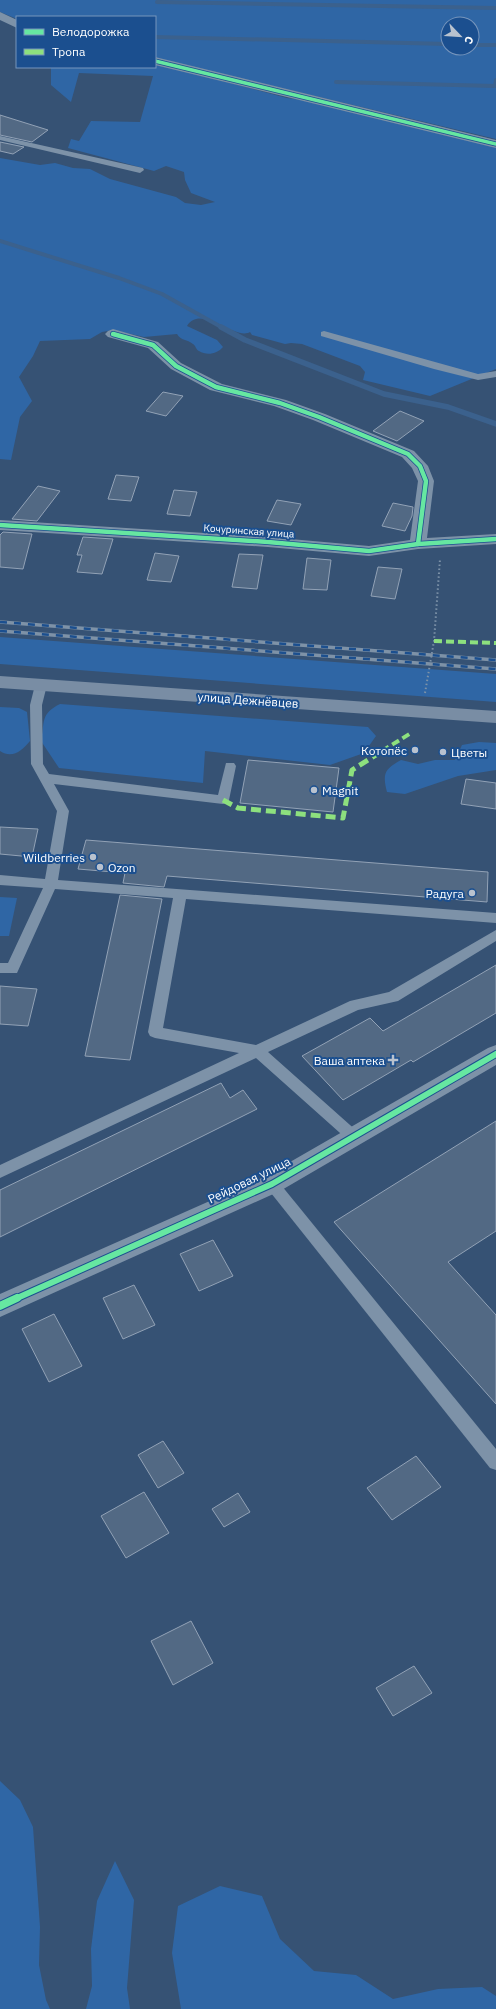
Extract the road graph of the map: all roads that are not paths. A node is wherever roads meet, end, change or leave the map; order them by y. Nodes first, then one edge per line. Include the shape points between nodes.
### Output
1 (156, 61) edge
2 (0, 138) edge
3 (496, 144) edge
4 (140, 170) dead end
5 (113, 334) dead end
6 (324, 334) dead end
7 (496, 374) edge
8 (0, 524) edge
9 (496, 539) edge
10 (418, 544) junction
11 (0, 682) edge
12 (41, 685) junction
13 (496, 717) edge
14 (230, 766) dead end
15 (44, 778) junction
16 (0, 880) edge
17 (51, 884) junction
18 (180, 894) junction
19 (496, 918) edge
20 (496, 935) edge
21 (0, 968) edge
22 (257, 1051) junction
23 (496, 1054) edge
24 (354, 1137) junction
25 (0, 1172) edge
26 (272, 1184) junction
27 (0, 1306) edge
28 (496, 1462) edge

1 - 3 street
2 - 4 lane via 54,148
5 - 10 street via 153,345 176,366 216,387 293,408 408,454 420,466 426,481
6 - 7 lane via 478,377
8 - 10 street, Кочуринская улица via 369,551
9 - 10 street, Кочуринская улица
11 - 12 main road, улица Дежнёвцев
12 - 13 main road, улица Дежнёвцев
12 - 15 lane via 36,705 37,764
14 - 15 lane via 223,800
15 - 17 lane via 63,812
16 - 17 lane
17 - 18 lane
17 - 21 lane via 12,970
18 - 19 lane
18 - 22 lane via 155,1032
20 - 22 lane via 392,997 355,1005
22 - 24 lane
22 - 25 lane
23 - 24 street, Рейдовая улица
24 - 26 street, Рейдовая улица
26 - 27 street, Рейдовая улица
26 - 28 lane

